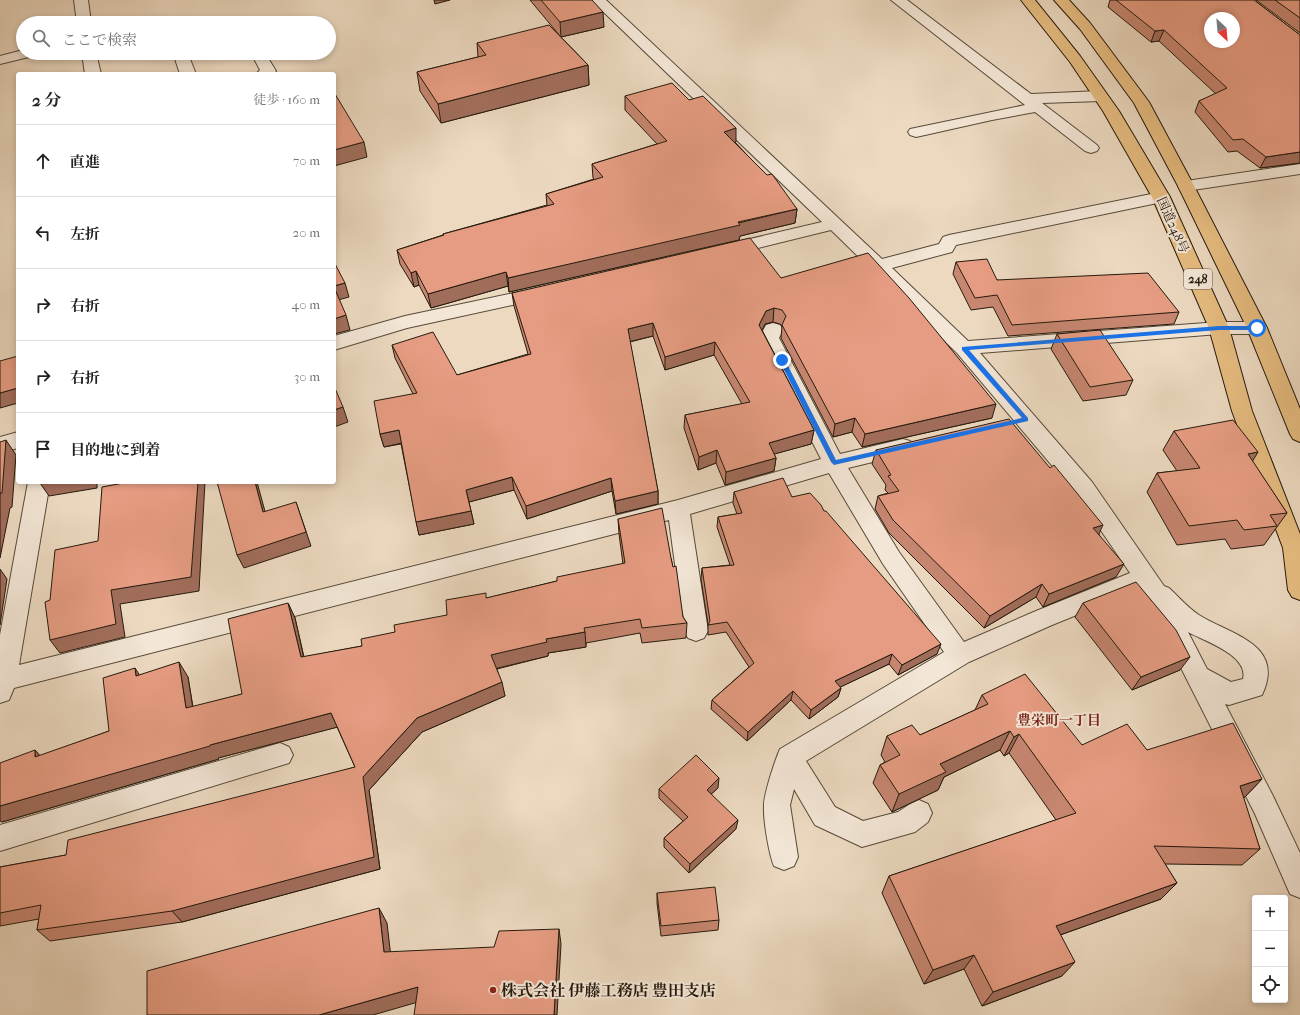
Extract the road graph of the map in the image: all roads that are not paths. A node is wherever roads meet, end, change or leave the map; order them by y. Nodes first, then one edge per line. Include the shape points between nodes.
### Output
1 (81, 0) edge
2 (898, 0) edge
3 (1028, 0) edge
4 (1062, 0) edge
5 (606, 1) edge
6 (83, 16) edge
7 (16, 56) edge
8 (0, 60) edge
9 (90, 60) edge
10 (182, 60) edge
11 (262, 60) edge
12 (93, 72) edge
13 (187, 72) edge
14 (267, 72) edge
15 (1100, 96) junction
16 (1033, 103) junction
17 (916, 132) dead end
18 (1091, 148) dead end
19 (1300, 169) edge
20 (1186, 186) junction
21 (1161, 197) junction
22 (835, 224) junction
23 (707, 254) edge
24 (879, 266) junction
25 (555, 290) edge
26 (1219, 328) junction
27 (1257, 328) junction
28 (773, 330) dead end
29 (336, 342) edge
30 (964, 348) junction
31 (1026, 419) junction
32 (1003, 425) edge
33 (1300, 434) edge
34 (16, 441) edge
35 (919, 444) edge
36 (0, 445) edge
37 (834, 462) junction
38 (39, 484) edge
39 (678, 509) junction
40 (1148, 582) junction
41 (1300, 590) edge
42 (696, 631) dead end
43 (960, 655) junction
44 (1197, 676) junction
45 (2, 686) edge
46 (280, 755) dead end
47 (789, 757) junction
48 (919, 813) dead end
49 (0, 838) edge
50 (784, 857) dead end
51 (1300, 884) edge

1 - 6 street
2 - 16 street
3 - 15 highway, 国道248号 / 248 via 1075,59
4 - 20 highway, 248 via 1085,26 1141,102
5 - 22 street
7 - 8 street
9 - 12 street
10 - 13 street
11 - 14 street
15 - 16 street
15 - 21 highway, 国道248号 / 248
16 - 17 street
16 - 18 street
19 - 20 street
20 - 27 highway, 248
21 - 24 street via 949,241 946,248
21 - 26 highway, 国道248号 / 248
22 - 23 street
22 - 24 street
24 - 30 street
25 - 29 street via 405,322
26 - 27 street
26 - 30 street
26 - 41 highway, 国道248号 / 248 via 1242,411 1294,548
27 - 33 highway, 248
28 - 37 street via 769,338
30 - 31 street
31 - 32 street
31 - 40 street via 1084,488
34 - 36 street
35 - 37 street
37 - 39 street
37 - 43 street via 891,558
38 - 45 street
39 - 42 street
39 - 45 street
40 - 43 street via 1044,618
40 - 44 street
40 - 44 street via 1191,622 1239,646 1256,664 1258,678 1253,687 1229,694
43 - 47 street
44 - 51 street via 1264,805
46 - 49 street
47 - 48 street via 825,816 862,834 905,823
47 - 50 street via 777,805

